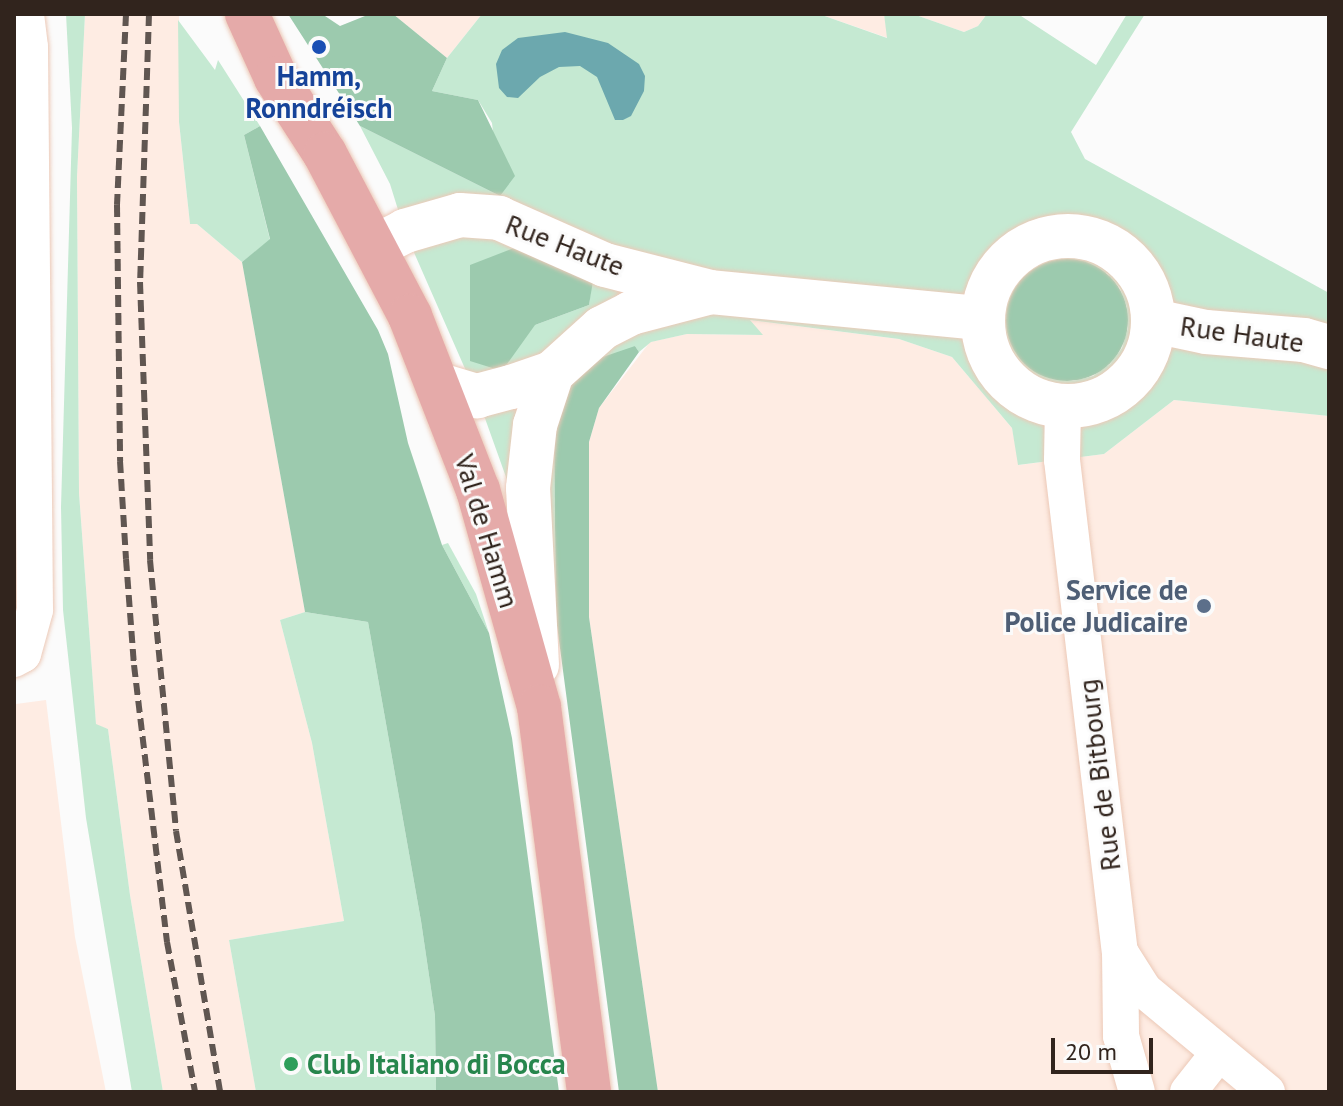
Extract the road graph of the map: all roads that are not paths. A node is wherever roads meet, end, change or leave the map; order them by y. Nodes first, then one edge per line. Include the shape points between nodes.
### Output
1 (26, 14) edge
2 (247, 14) edge
3 (376, 246) junction
4 (710, 292) junction
5 (982, 318) junction
6 (1154, 321) junction
7 (1329, 347) edge
8 (552, 373) junction
9 (440, 385) junction
10 (1063, 407) junction
11 (14, 659) edge
12 (539, 707) junction
13 (1120, 951) junction
14 (1218, 1054) junction
15 (589, 1092) edge
16 (1137, 1092) edge
17 (1188, 1092) edge
18 (1267, 1092) edge

1 - 11 street via 35,610 23,654
2 - 3 main road, Val de Hamm via 276,78
3 - 4 main road, Rue Haute via 405,231 460,215 499,218 605,265
3 - 9 main road, Val de Hamm
4 - 5 main road, Rue Haute
4 - 8 main road, Rue Haute via 631,313 602,328
5 - 6 main road, Rue Haute via 987,291 1000,267 1047,237 1074,235 1105,243 1131,262 1148,289
5 - 10 main road, Rue Haute via 987,351 1004,379 1031,399
6 - 7 main road, Rue Haute
6 - 10 main road, Rue Haute via 1147,355 1127,384 1097,402
8 - 9 main road, Rue Haute via 477,396
8 - 12 main road, Rue Haute via 535,425 528,488
9 - 12 main road, Val de Hamm via 478,490
10 - 13 street, Rue de Bitbourg via 1062,460
12 - 15 main road, Val de Hamm
13 - 14 street, Rue de Bitbourg via 1144,990
13 - 16 street, Rue de Bitbourg via 1121,1036
14 - 17 street
14 - 18 street, Rue de Bitbourg

